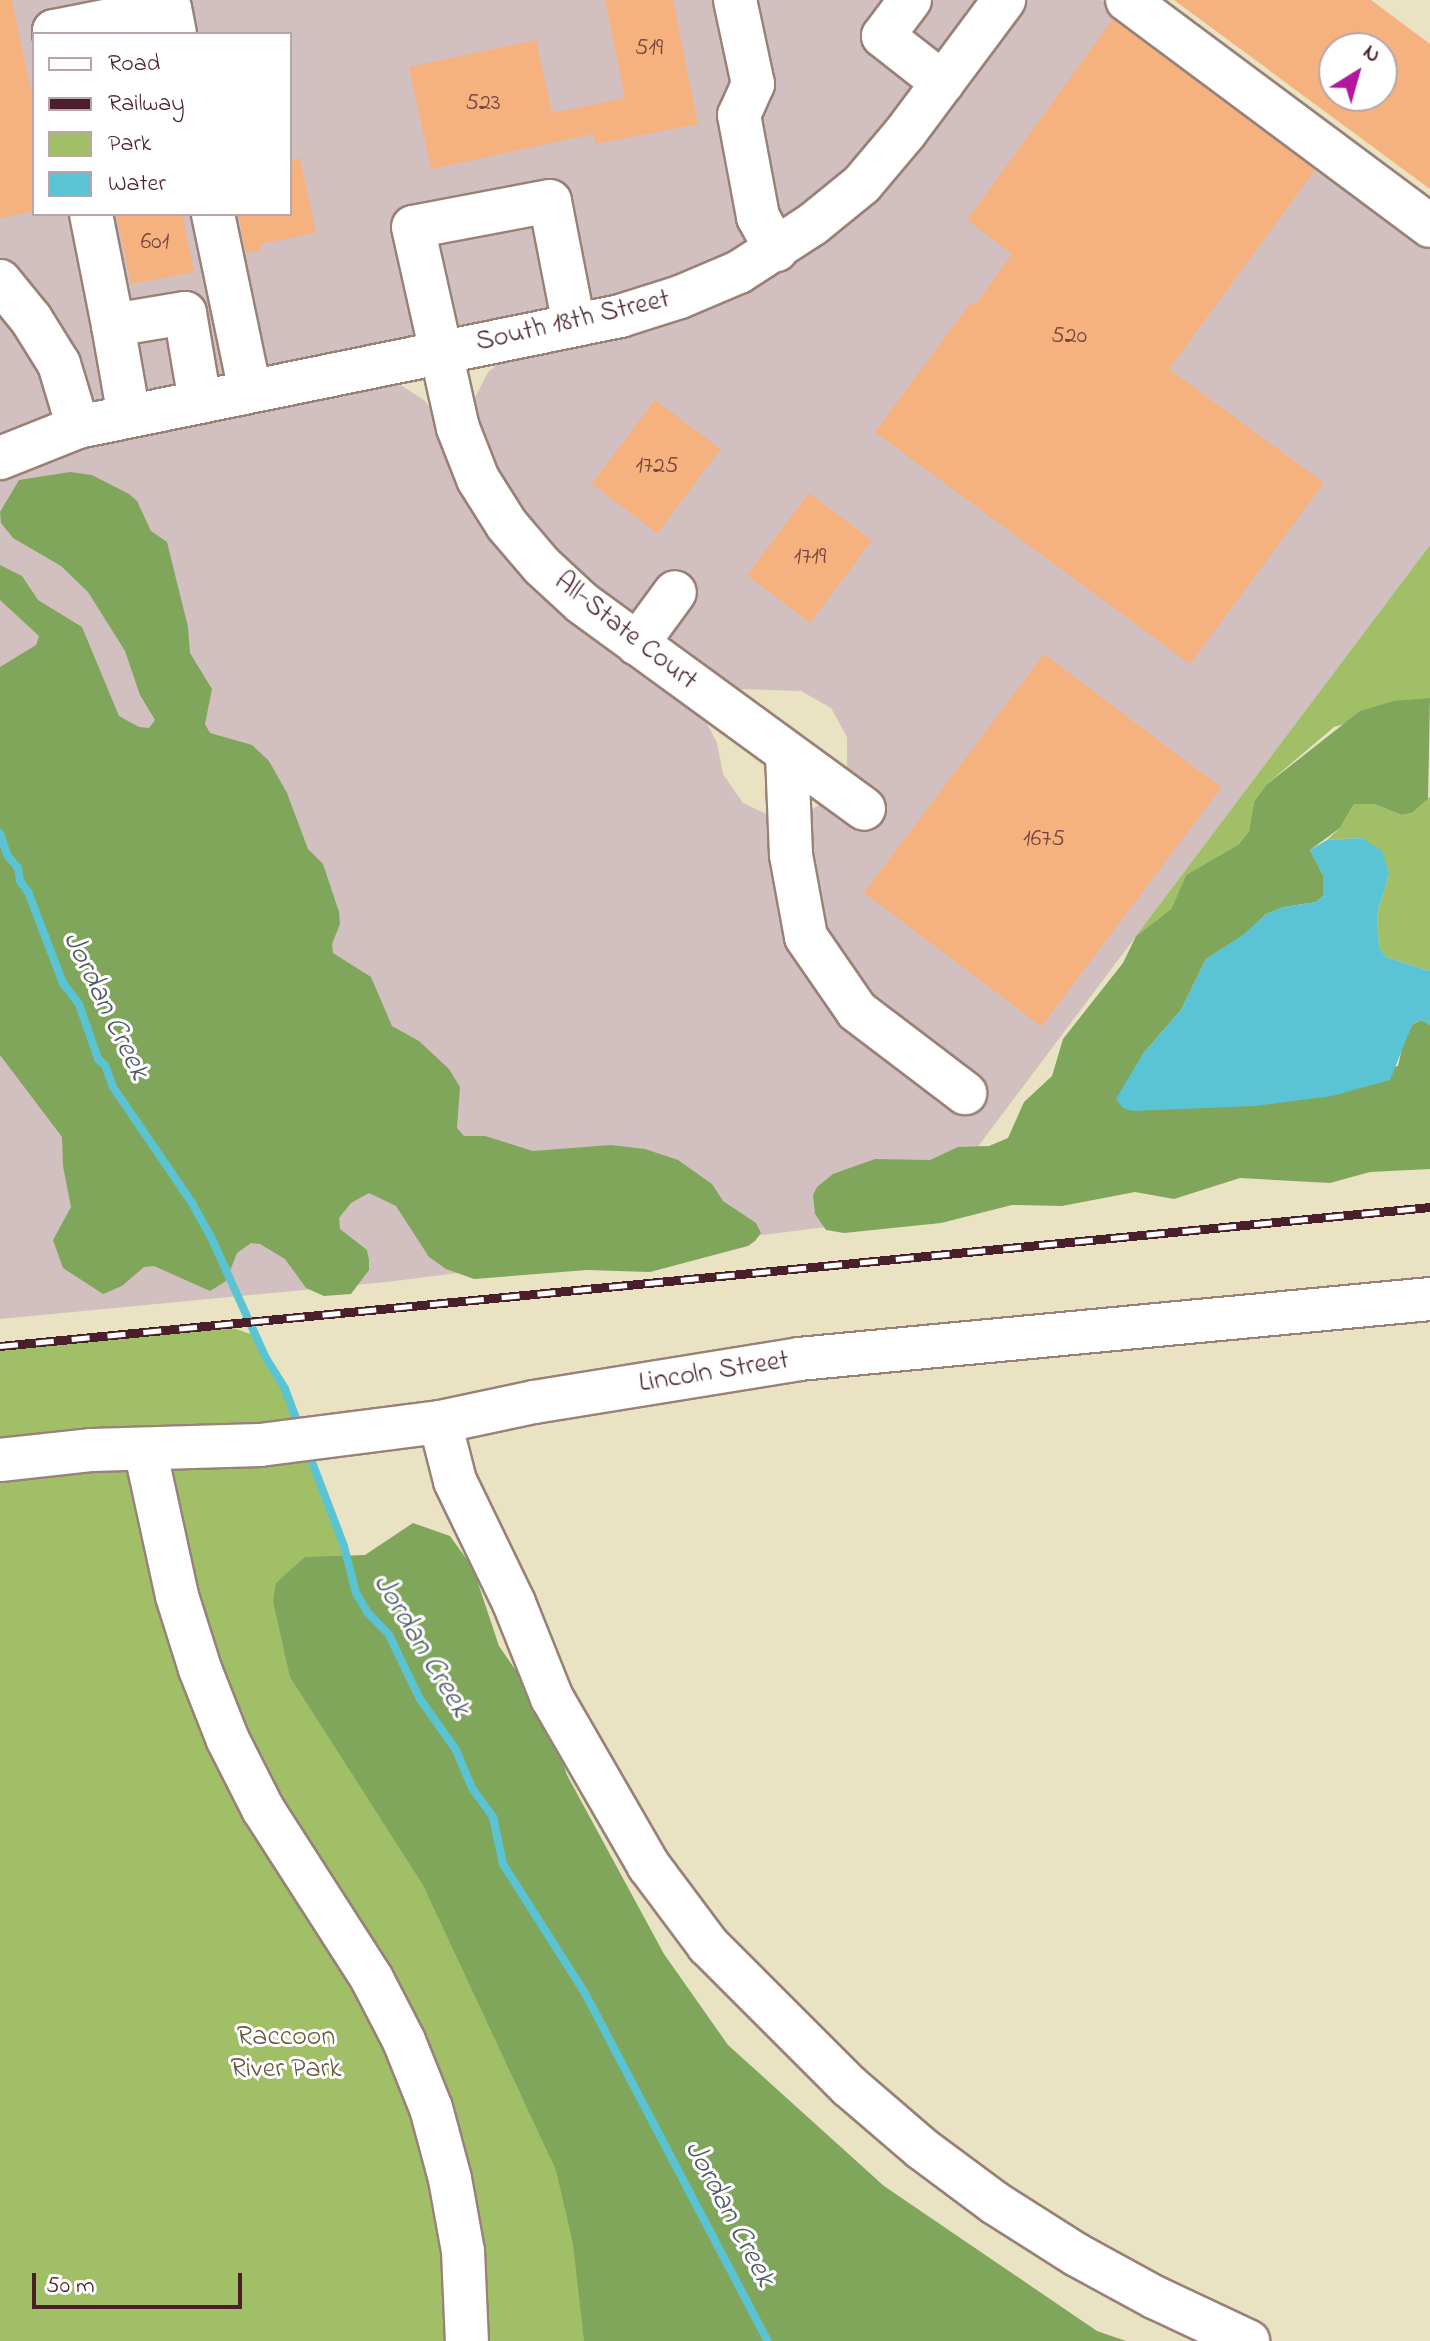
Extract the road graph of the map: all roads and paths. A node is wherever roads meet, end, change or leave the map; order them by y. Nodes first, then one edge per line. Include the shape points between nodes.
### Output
1 (735, 0) edge
2 (910, 0) edge
3 (1004, 0) edge
4 (1127, 0) edge
5 (54, 32) edge
6 (175, 32) edge
7 (943, 83) junction
8 (91, 216) edge
9 (213, 216) edge
10 (1430, 226) edge
11 (776, 250) junction
12 (0, 281) edge
13 (113, 325) junction
14 (574, 325) junction
15 (439, 352) junction
16 (250, 391) junction
17 (165, 409) junction
18 (78, 427) junction
19 (0, 458) edge
20 (675, 592) dead end
21 (637, 644) junction
22 (787, 755) junction
23 (864, 809) dead end
24 (965, 1093) dead end
25 (1430, 1299) edge
26 (440, 1422) junction
27 (145, 1449) junction
28 (0, 1460) edge
29 (467, 2341) edge
30 (1248, 2341) edge

1 - 11 street via 753,84 739,115 758,217
2 - 7 street via 883,36
3 - 7 street, South 18th Street
4 - 10 street
5 - 6 street via 170,8
7 - 11 street, South 18th Street via 862,184
8 - 13 street
9 - 16 street
11 - 14 street, South 18th Street via 680,297
12 - 18 street via 59,364
13 - 17 street
13 - 17 street via 185,313
14 - 15 street, South 18th Street
14 - 15 street, All-State Court via 550,201 413,227
15 - 16 street, South 18th Street
15 - 21 street, All-State Court via 458,428 507,525 562,585
16 - 17 street, South 18th Street
17 - 18 street, South 18th Street
18 - 19 street, South 18th Street
20 - 21 street
21 - 22 street, All-State Court
22 - 23 street, All-State Court
22 - 24 street via 791,855 806,937 857,1011
25 - 26 street, Lincoln Street via 799,1359
26 - 27 street, Lincoln Street via 260,1445
26 - 30 street via 455,1481 514,1603 552,1698 649,1866 708,1945 849,2086 995,2203 1077,2255
27 - 28 street, Lincoln Street
27 - 29 street via 177,1596 228,1740 263,1809 372,1979 431,2108 463,2251

